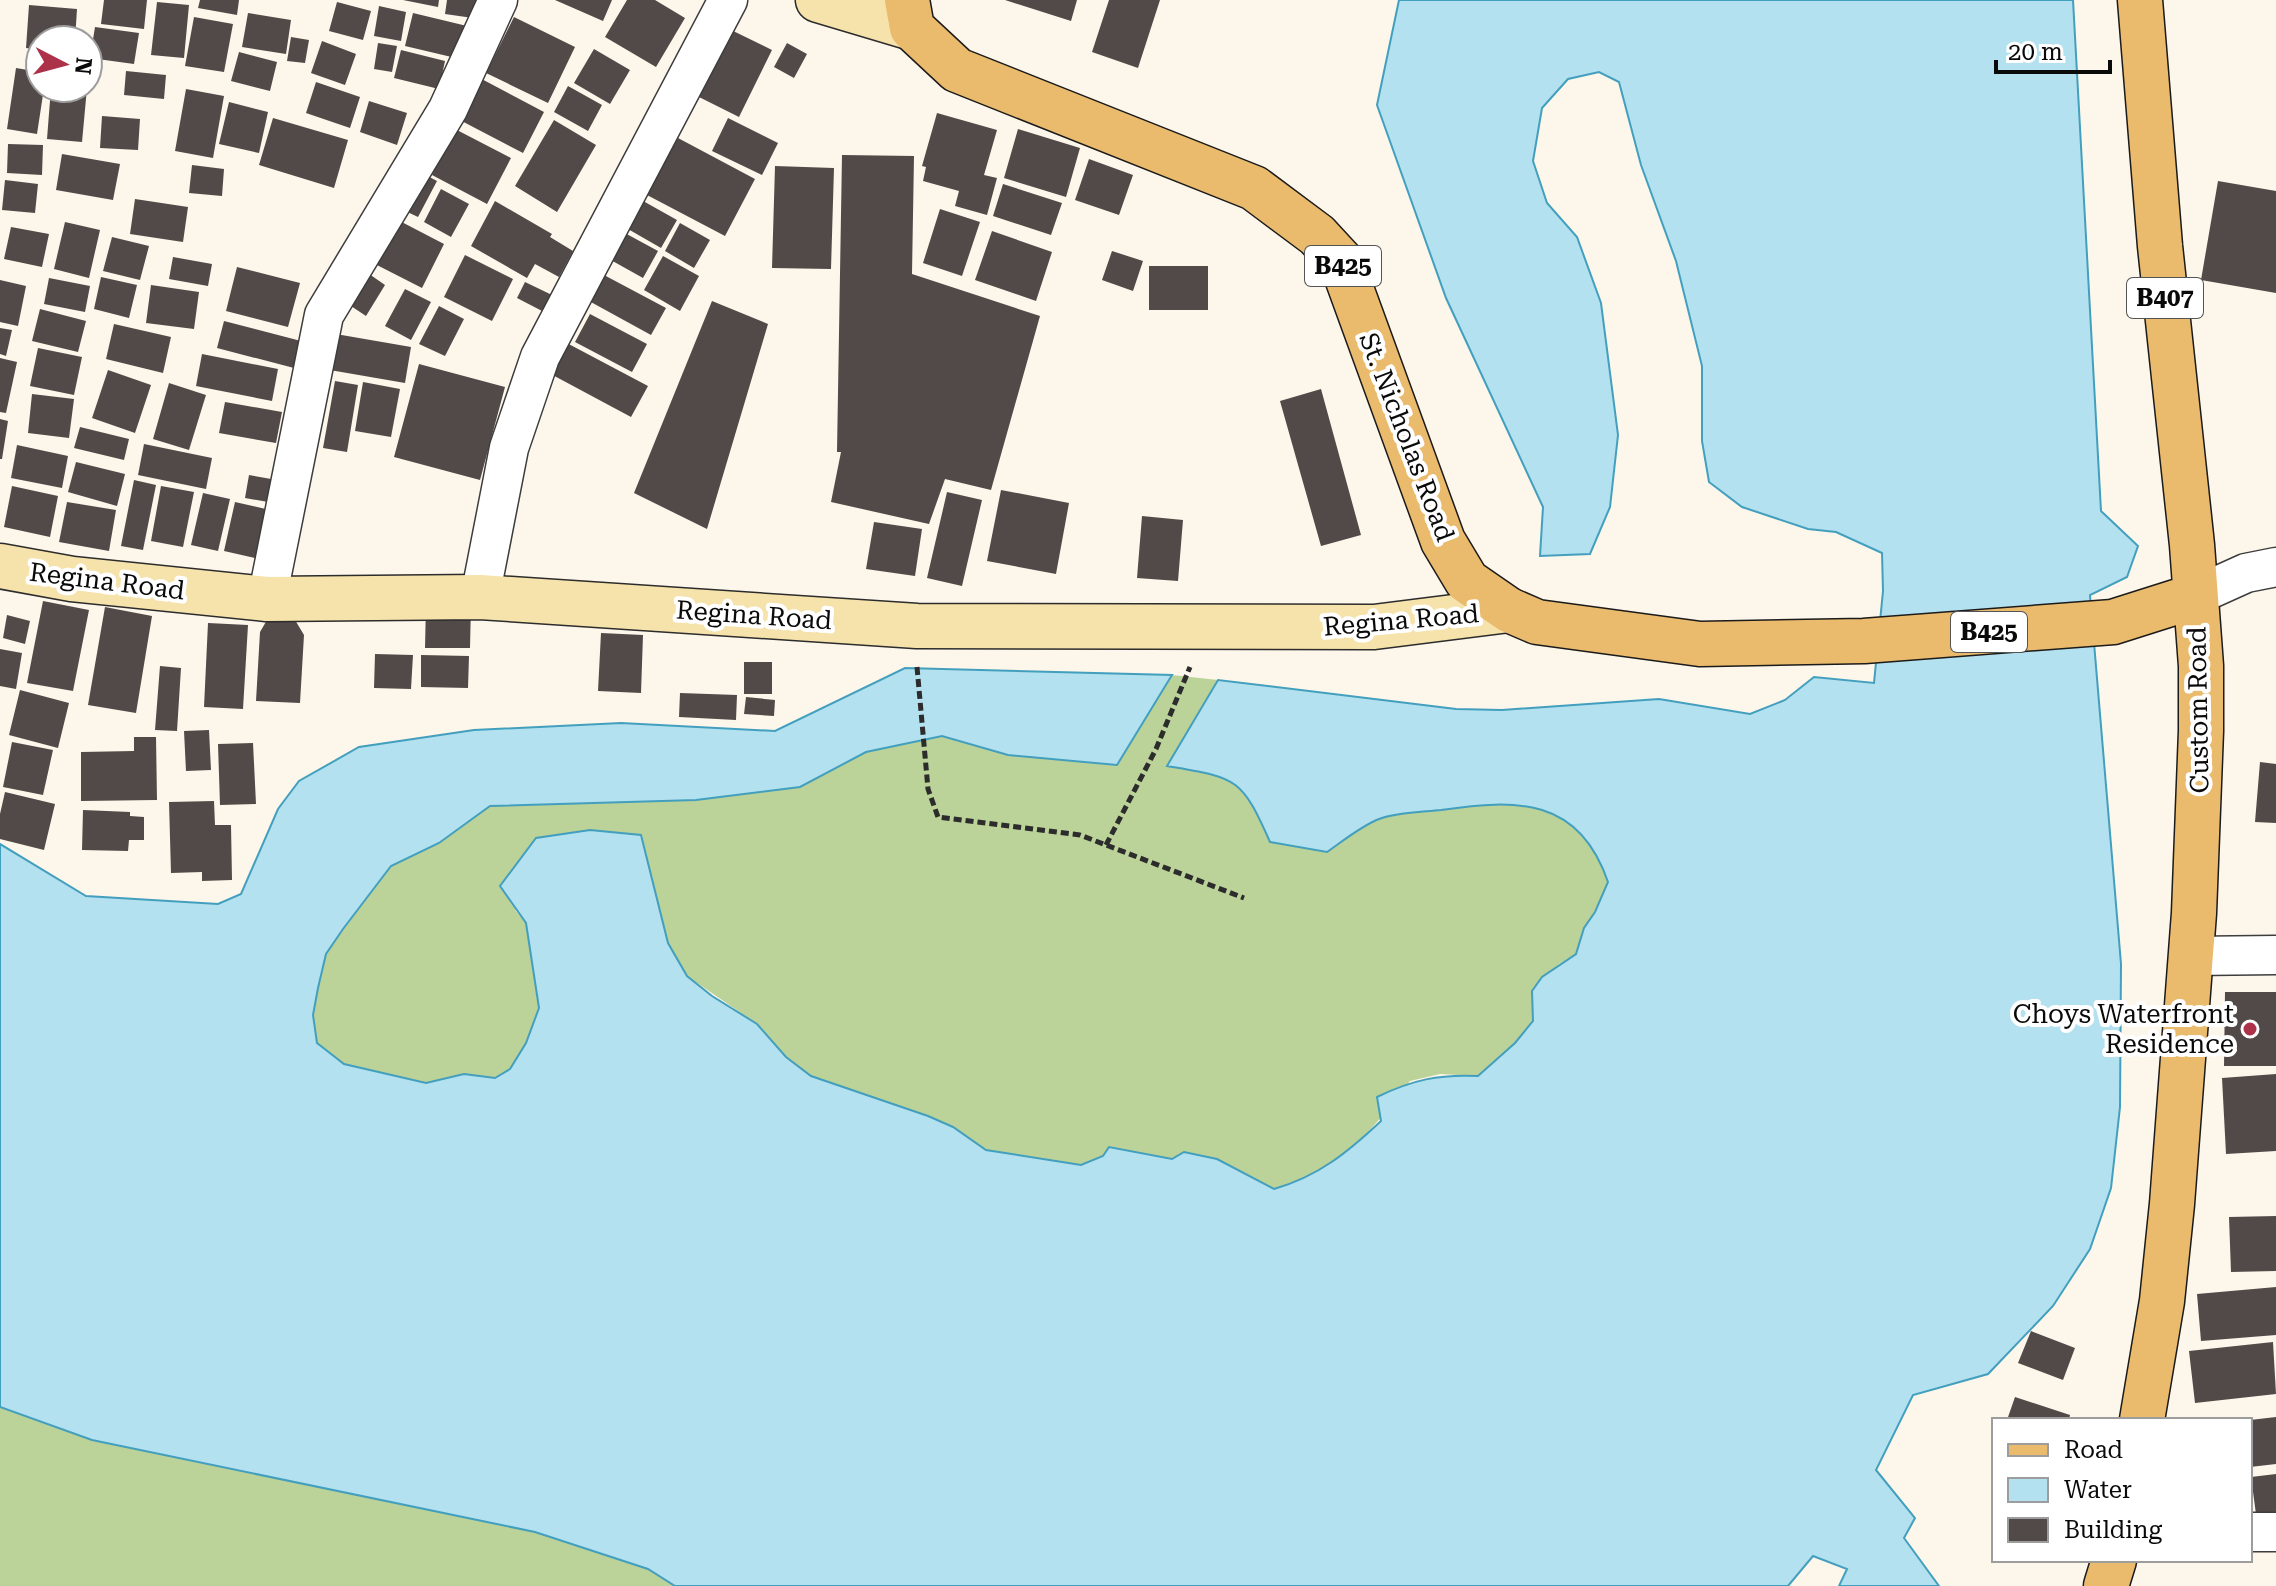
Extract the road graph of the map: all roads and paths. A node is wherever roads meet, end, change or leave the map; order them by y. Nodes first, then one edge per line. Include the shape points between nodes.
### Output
1 (498, 0) edge
2 (728, 0) edge
3 (818, 0) edge
4 (2140, 0) edge
5 (910, 14) edge
6 (0, 566) edge
7 (2276, 567) edge
8 (2195, 596) junction
9 (480, 597) junction
10 (267, 599) junction
11 (1509, 610) junction
12 (1200, 628) junction
13 (917, 686) dead end
14 (1106, 845) junction
15 (1244, 898) dead end
16 (2276, 955) edge
17 (2191, 956) junction
18 (2142, 1418) edge
19 (2252, 1532) edge
20 (2276, 1532) edge
21 (2113, 1562) edge
22 (2106, 1586) edge

1 - 10 street via 448,109 324,315
2 - 9 street via 540,357 509,448
3 - 5 street
4 - 8 main road, Custom Road / B407
5 - 11 main road, St. Nicholas Road / B425 via 957,70 1254,188 1317,235 1341,261 1443,541 1467,581
6 - 10 street, Regina Road via 72,579
7 - 8 street via 2246,573
8 - 11 main road, St. Nicholas Road / B425 via 2113,622 1864,641 1700,644 1537,622
8 - 17 main road, Custom Road / B407 via 2201,731
9 - 10 street, Regina Road
9 - 12 street, Regina Road via 917,626
11 - 12 street, Regina Road via 1374,627
12 - 14 path via 1187,677 1156,749
13 - 14 path via 928,789 938,817 1080,835
14 - 15 path
16 - 17 street
17 - 18 main road, Custom Road / B407 via 2162,1301
19 - 20 street
21 - 22 main road

